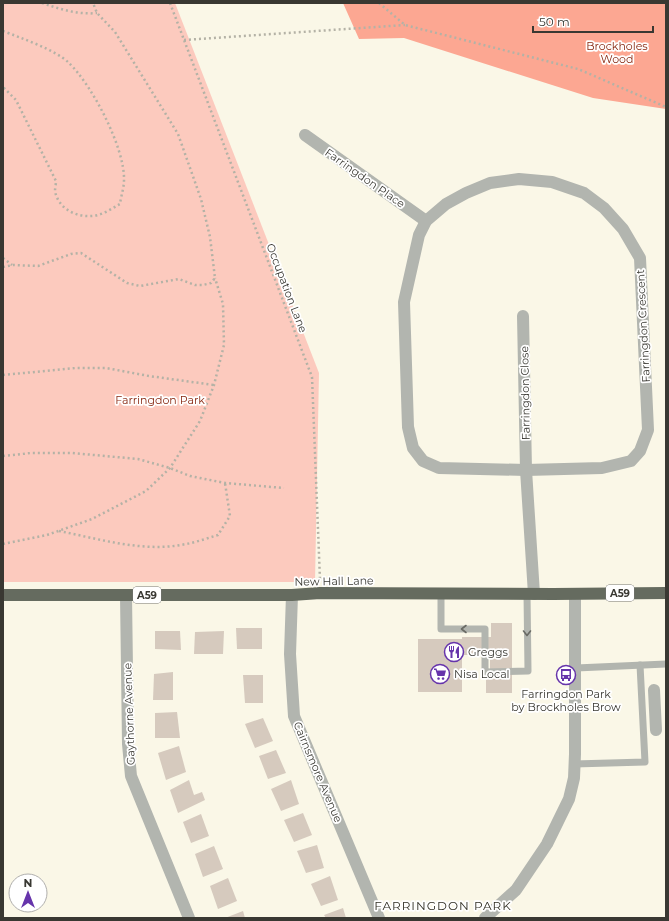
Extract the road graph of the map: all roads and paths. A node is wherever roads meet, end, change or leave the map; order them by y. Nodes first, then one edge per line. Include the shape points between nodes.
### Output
1 (42, 3) edge
2 (93, 3) edge
3 (170, 3) edge
4 (379, 3) edge
5 (97, 13) junction
6 (405, 25) junction
7 (3, 32) edge
8 (184, 40) junction
9 (3, 87) edge
10 (666, 107) edge
11 (305, 135) dead end
12 (426, 221) junction
13 (3, 258) edge
14 (13, 265) junction
15 (3, 267) edge
16 (215, 278) junction
17 (523, 316) dead end
18 (3, 375) edge
19 (214, 384) junction
20 (3, 456) edge
21 (170, 468) junction
22 (526, 470) junction
23 (225, 483) junction
24 (284, 488) dead end
25 (58, 531) junction
26 (3, 544) edge
27 (320, 593) junction
28 (441, 593) junction
29 (666, 593) edge
30 (126, 594) junction
31 (292, 594) junction
32 (531, 594) junction
33 (575, 594) junction
34 (3, 595) edge
35 (666, 664) edge
36 (640, 665) junction
37 (576, 668) junction
38 (654, 690) dead end
39 (660, 711) edge
40 (656, 730) dead end
41 (574, 764) junction
42 (189, 918) edge
43 (379, 918) edge
44 (485, 918) edge

1 - 5 path via 84,14
2 - 5 path
3 - 8 path, Occupation Lane
4 - 6 path
5 - 16 path via 115,32 178,134 201,199 210,237
6 - 8 path
6 - 10 path via 578,69
7 - 9 path via 48,50 69,63 94,95 121,159 124,180 120,204 105,213 91,216 74,214 62,206 55,191 56,181 16,100
8 - 27 path, Occupation Lane via 312,376
11 - 12 street, Farringdon Place
12 - 22 street, Farringdon Crescent via 420,235 404,302 408,427 413,448 423,461 439,468
12 - 22 street, Farringdon Crescent via 446,204 490,183 519,179 552,182 584,193 604,208 624,229 640,258 648,430 640,451 631,461 602,468
13 - 14 path
14 - 15 path
14 - 16 path via 38,266 81,253 126,283 140,286 179,279 203,285 211,283
16 - 19 path via 223,304 224,345
17 - 22 street, Farringdon Close
18 - 19 path via 76,368 106,368
19 - 21 path via 200,421
20 - 21 path via 31,453 106,455 138,458
21 - 23 path via 190,476
21 - 25 path via 146,491 92,519
22 - 32 street
23 - 24 path
23 - 25 path via 230,516 218,535 186,545 150,548
25 - 26 path
27 - 28 highway, New Hall Lane / A59
27 - 31 highway, New Hall Lane / A59
28 - 32 highway, New Hall Lane / A59
32 -> 28 lane via 528,671 485,672 485,630 441,630
29 - 33 highway, New Hall Lane / A59
30 - 31 highway, New Hall Lane / A59
30 - 34 highway, New Hall Lane / A59
30 - 42 street, Gaythorne Avenue via 128,744 131,776
31 - 43 street, Cairnsmore Avenue via 290,654 294,716
32 - 33 highway, New Hall Lane / A59
33 - 37 street
35 - 36 lane
36 - 37 lane
36 - 41 lane via 645,762
37 - 41 street
38 - 39 street
39 - 40 street
41 - 44 street via 569,799 547,844 516,890

